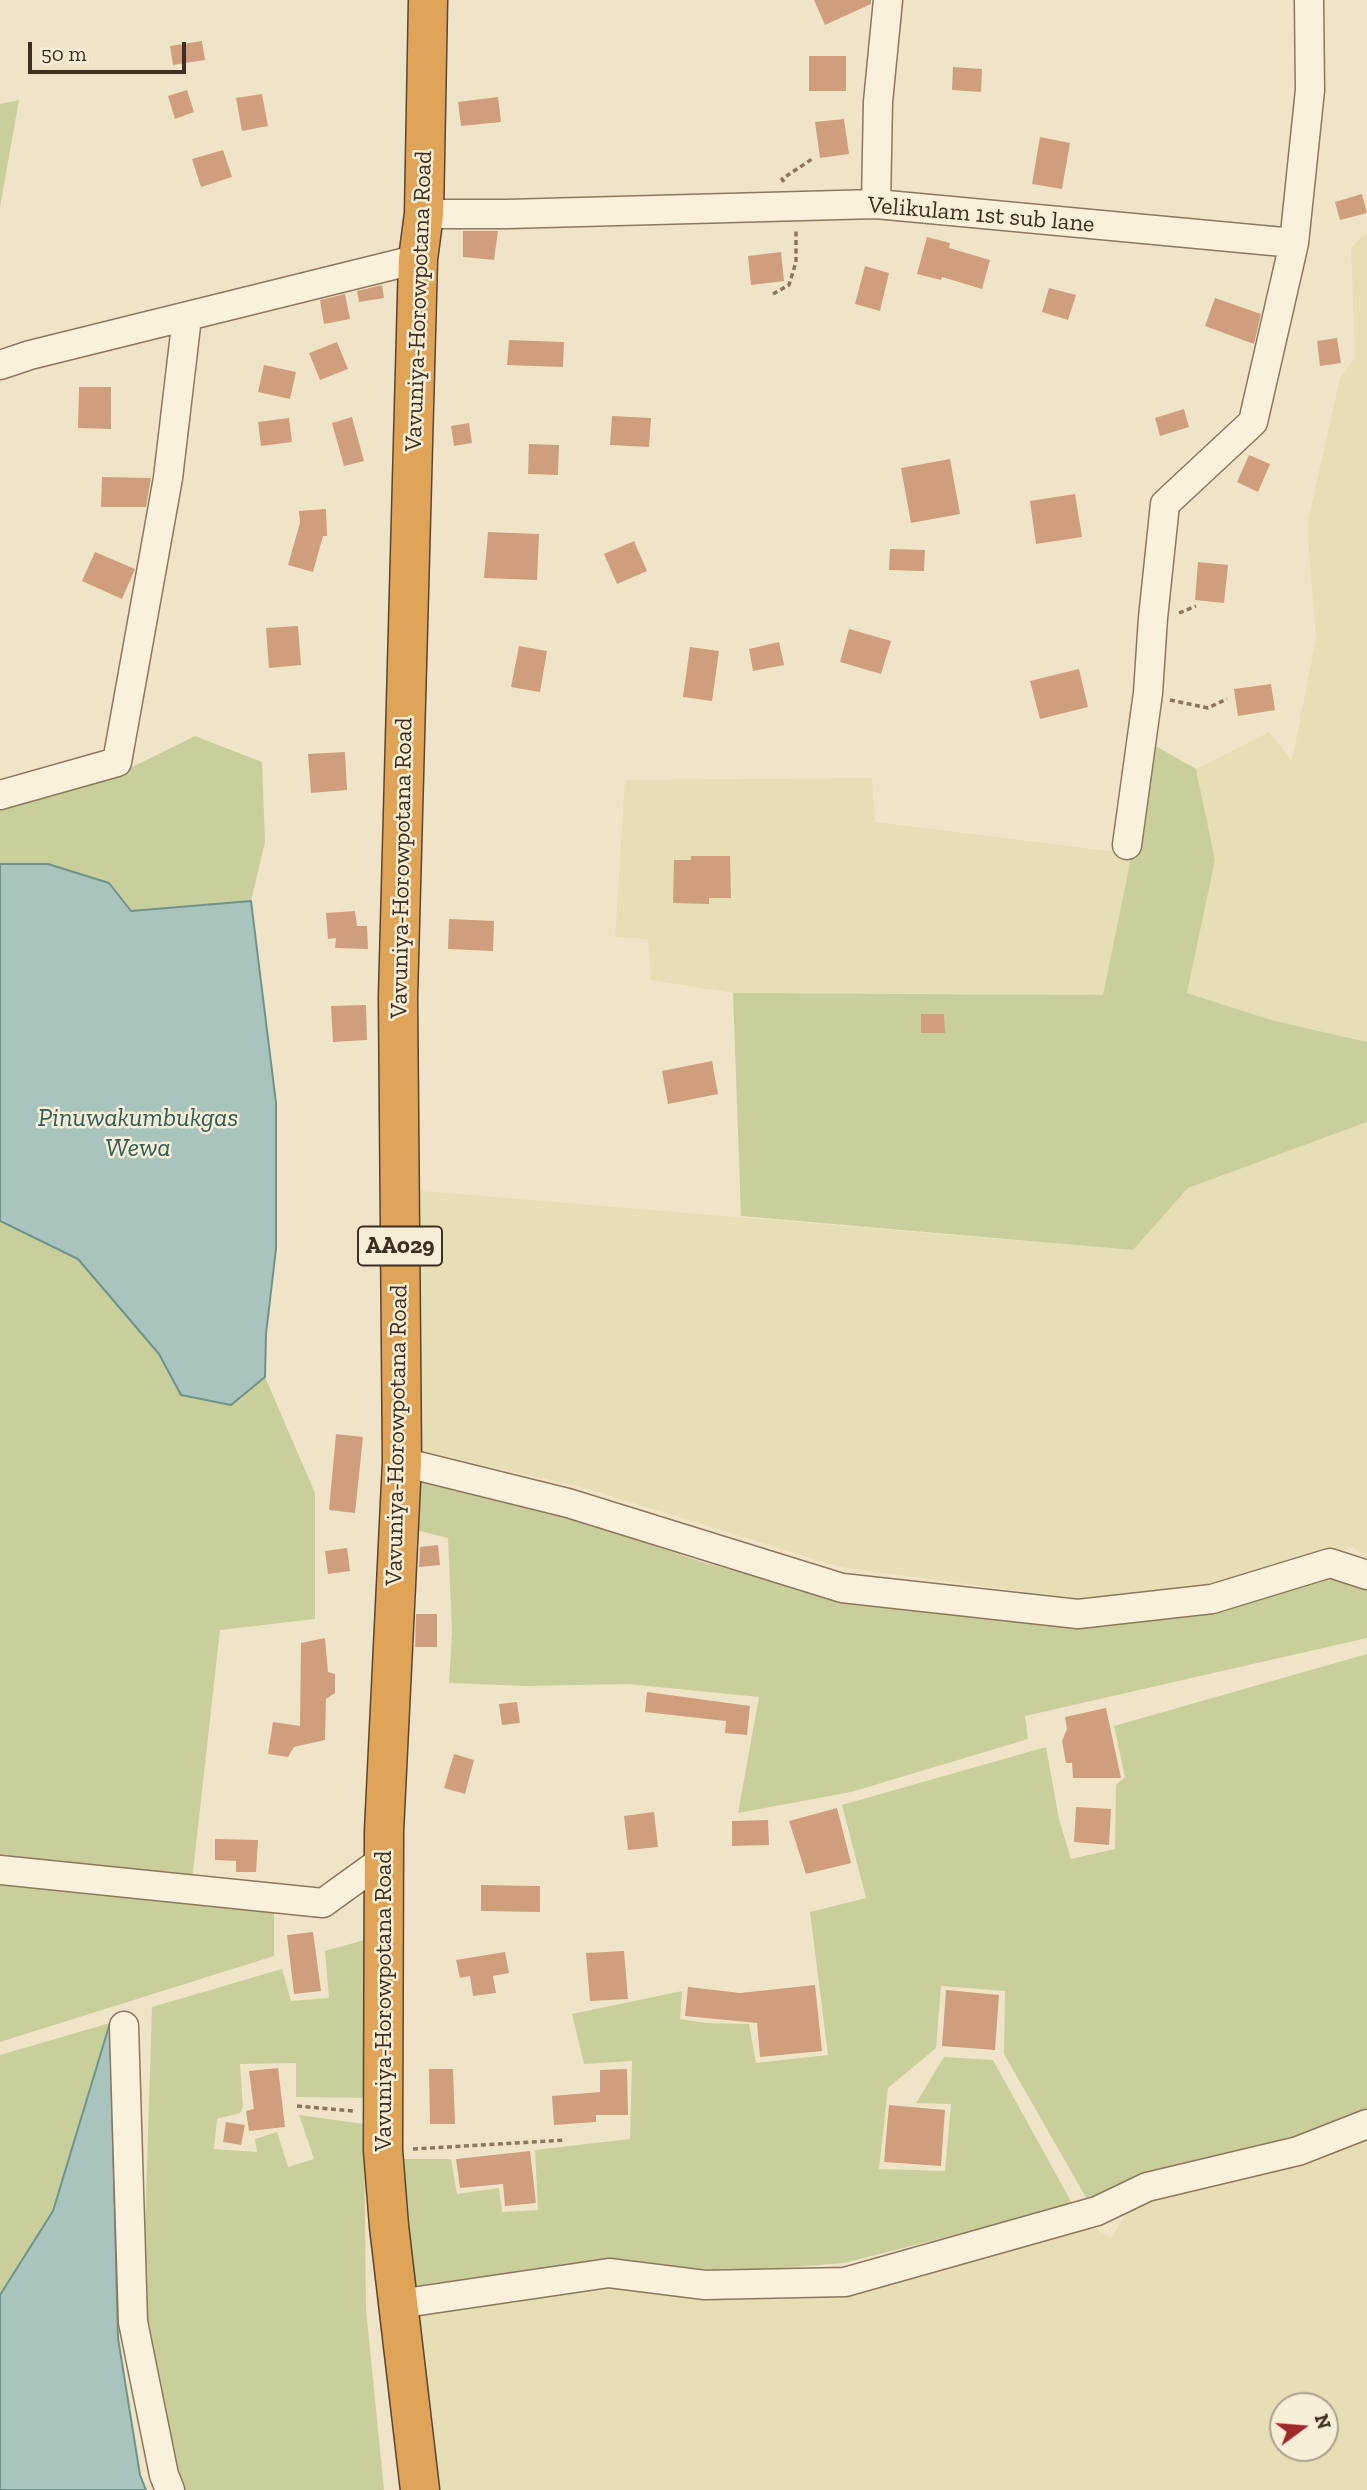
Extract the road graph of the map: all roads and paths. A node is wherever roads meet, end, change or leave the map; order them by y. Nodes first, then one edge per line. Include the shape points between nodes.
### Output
1 (428, 0) edge
2 (888, 0) edge
3 (1309, 0) edge
4 (876, 204) junction
5 (797, 208) junction
6 (424, 214) junction
7 (1294, 243) junction
8 (418, 259) junction
9 (773, 294) dead end
10 (187, 317) junction
11 (0, 365) edge
12 (1148, 693) junction
13 (1227, 699) dead end
14 (0, 795) edge
15 (1127, 845) dead end
16 (402, 1462) junction
17 (1367, 1575) edge
18 (384, 1859) junction
19 (0, 1870) edge
20 (124, 2026) dead end
21 (297, 2106) dead end
22 (1367, 2124) edge
23 (383, 2132) junction
24 (565, 2140) dead end
25 (398, 2304) junction
26 (170, 2490) edge
27 (420, 2490) edge

1 - 6 highway, Vavuniya-Horowpotana Road / AA029
2 - 4 street via 878,102
3 - 7 street via 1310,90
4 - 5 street, Velikulam 1st sub lane
4 - 7 street, Velikulam 1st sub lane
5 - 6 street, Velikulam 1st sub lane
5 - 9 path via 796,262 789,285
6 - 8 highway, Vavuniya-Horowpotana Road / AA029
7 - 12 street via 1253,422 1165,504
8 - 10 street
8 - 16 highway, Vavuniya-Horowpotana Road / AA029 via 398,1039
10 - 11 street
10 - 14 street via 168,478 117,762
12 - 13 path via 1208,708
12 - 15 street
16 - 17 street via 568,1503 842,1588 1079,1614 1212,1599 1330,1563
16 - 18 highway, Vavuniya-Horowpotana Road / AA029
18 - 19 street via 323,1903
18 - 23 highway, Vavuniya-Horowpotana Road / AA029
20 - 26 street via 134,2322
21 - 23 path
22 - 25 street via 1298,2151 1147,2187 1097,2211 845,2281 705,2285 609,2273
23 - 24 path
23 - 25 highway, Vavuniya-Horowpotana Road / AA029
25 - 27 highway, Vavuniya-Horowpotana Road / AA029

